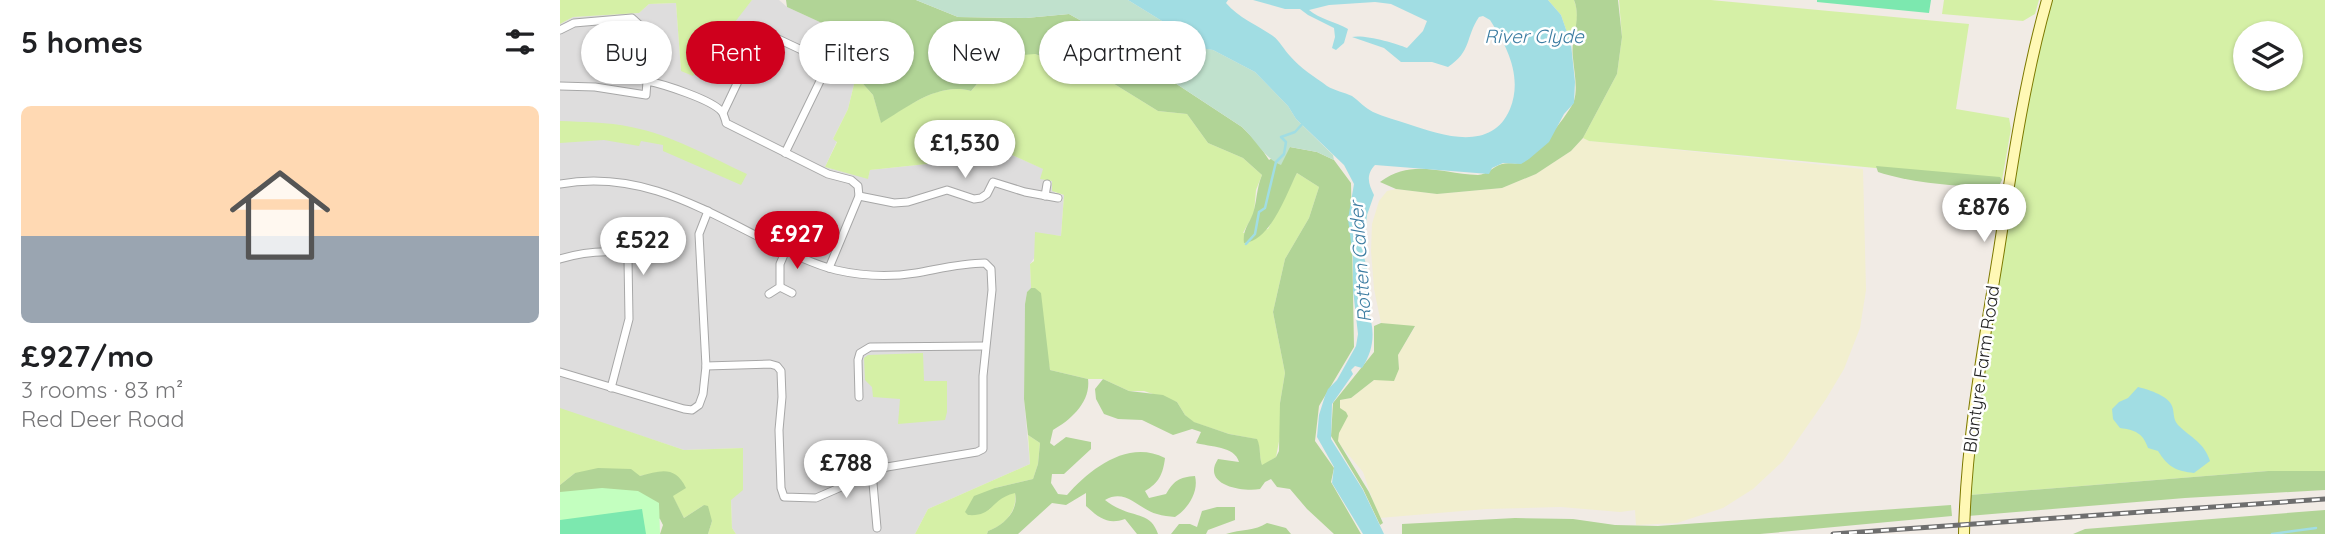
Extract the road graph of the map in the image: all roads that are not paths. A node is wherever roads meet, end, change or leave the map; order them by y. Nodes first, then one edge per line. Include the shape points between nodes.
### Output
1 (2047, 0) edge
2 (603, 21) edge
3 (634, 21) edge
4 (581, 23) edge
5 (560, 30) edge
6 (647, 84) edge
7 (661, 84) edge
8 (560, 86) edge
9 (723, 113) junction
10 (785, 153) junction
11 (560, 184) edge
12 (1046, 184) dead end
13 (859, 196) junction
14 (1045, 196) junction
15 (1058, 198) dead end
16 (708, 211) junction
17 (786, 250) junction
18 (560, 259) edge
19 (829, 268) junction
20 (780, 287) junction
21 (792, 293) dead end
22 (769, 294) dead end
23 (985, 346) junction
24 (706, 366) junction
25 (560, 372) edge
26 (611, 388) junction
27 (859, 397) dead end
28 (872, 472) junction
29 (877, 511) junction
30 (888, 511) dead end
31 (877, 528) dead end
32 (1964, 534) edge

1 - 32 main road, Blantyre Farm Road via 2028,71 1974,401
2 - 3 street
4 - 5 street
6 - 8 street via 646,95
7 - 9 street
9 - 10 street via 726,123
9 - 10 street via 762,39 774,37 810,54 821,78
10 - 13 street via 851,180 858,186
11 - 16 street via 580,180 632,183
12 - 14 street
13 - 14 street via 894,203 947,190 974,199 987,194 993,182
13 - 19 street
14 - 15 street
16 - 17 street
16 - 24 street via 699,234
17 - 19 street
17 - 20 street via 780,264
18 - 26 street via 614,252 624,253 628,259 629,319
19 - 23 street via 886,275 985,263 991,269 992,290
20 - 21 street
20 - 22 street
23 - 27 street via 870,347 858,360
23 - 28 street via 983,449
24 - 26 street via 703,394 692,410
24 - 28 street via 770,363 781,370 784,497 816,498
25 - 26 street
28 - 29 street
29 - 30 street
29 - 31 street

